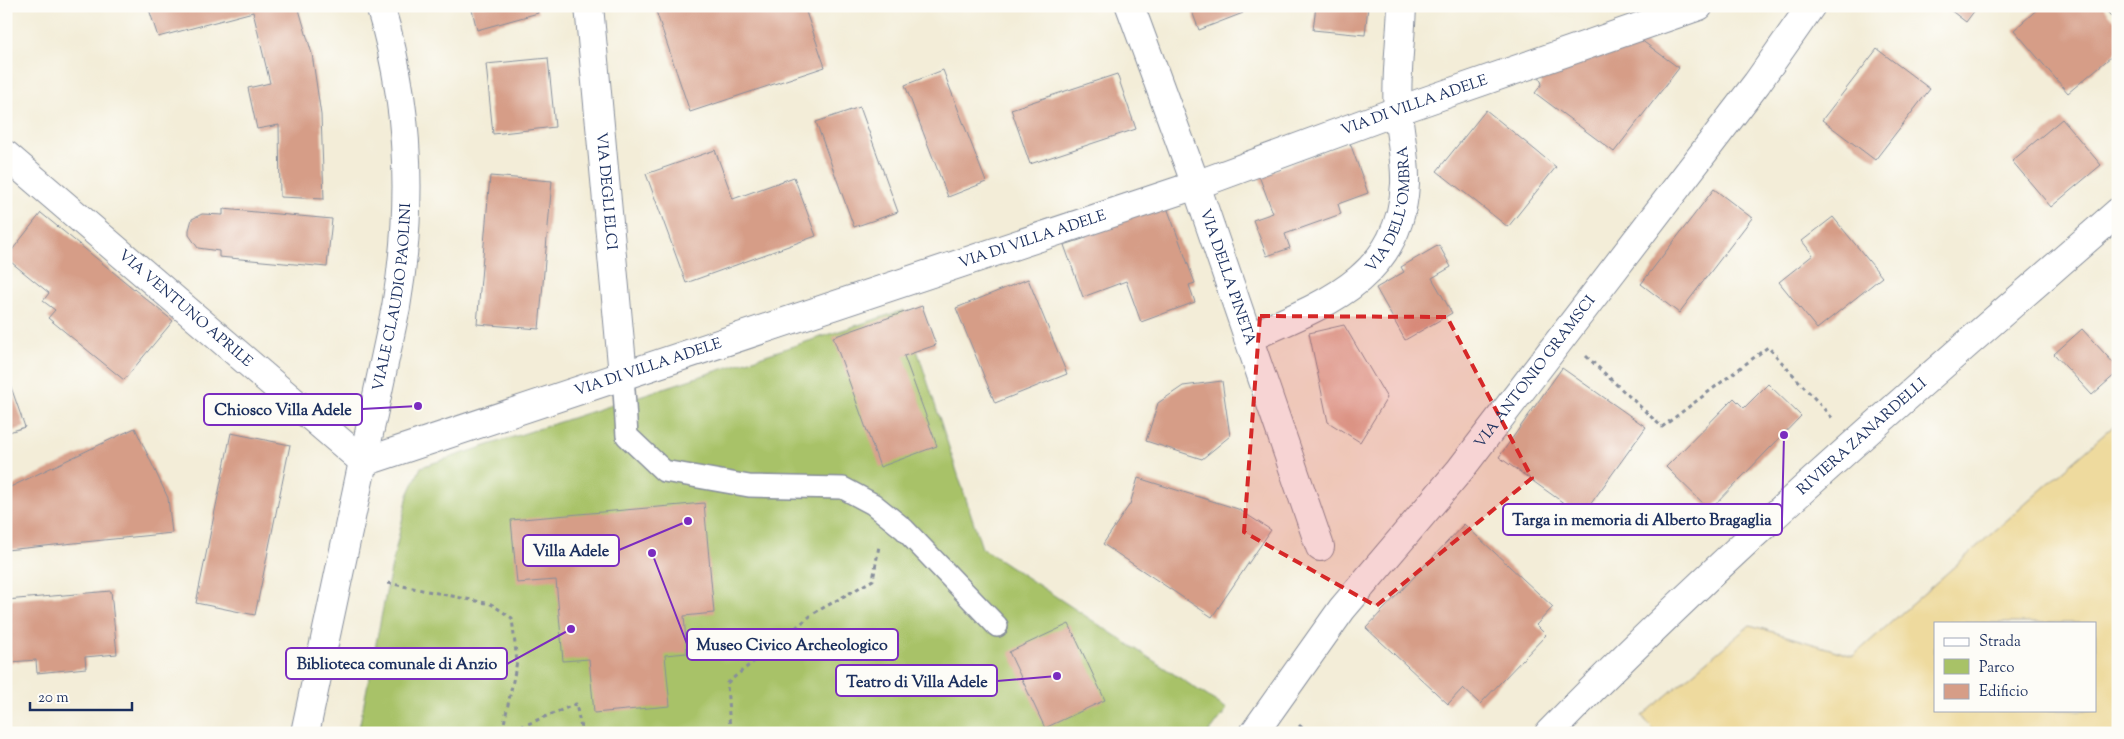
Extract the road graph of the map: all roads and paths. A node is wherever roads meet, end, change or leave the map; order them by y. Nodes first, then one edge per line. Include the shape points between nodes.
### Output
1 (380, 6) edge
2 (589, 6) edge
3 (1130, 6) edge
4 (1402, 6) edge
5 (1699, 6) edge
6 (1811, 6) edge
7 (1397, 111) junction
8 (6, 155) edge
9 (1196, 185) junction
10 (2118, 212) edge
11 (1563, 335) junction
12 (1248, 338) junction
13 (622, 376) junction
14 (1854, 442) junction
15 (364, 462) junction
16 (873, 504) junction
17 (1320, 547) dead end
18 (388, 583) dead end
19 (997, 626) dead end
20 (730, 731) junction
21 (305, 733) edge
22 (502, 733) edge
23 (506, 733) edge
24 (582, 733) edge
25 (643, 733) edge
26 (734, 733) edge
27 (1254, 733) edge
28 (1550, 733) edge

1 - 15 street, VIALE CLAUDIO PAOLINI via 393,54 401,104 407,215 396,307
2 - 13 street, VIA DEGLI ELCI
3 - 9 street, VIA DELLA PINETA
4 - 7 street, VIA DELL'OMBRA
5 - 7 street, VIA DI VILLA ADELE
6 - 11 street, VIA ANTONIO GRAMSCI via 1757,83
7 - 9 street, VIA DI VILLA ADELE
7 - 12 street, VIA DELL'OMBRA via 1404,154 1402,207 1391,240 1378,262 1335,298
8 - 15 street, VIA VENTUNO APRILE
9 - 12 street, VIA DELLA PINETA
9 - 13 street, VIA DI VILLA ADELE
10 - 14 street, RIVIERA ZANARDELLI
11 - 14 path via 1662,427 1768,346
11 - 27 street, VIA ANTONIO GRAMSCI via 1460,470 1342,609
12 - 17 street, VIA DELLA PINETA
13 - 15 street, VIA DI VILLA ADELE
13 - 16 lane via 627,436 664,471 748,486 843,488
14 - 28 street, RIVIERA ZANARDELLI
15 - 21 street, VIALE CLAUDIO PAOLINI
16 - 19 lane via 904,529
16 - 20 path via 881,532 873,580 814,613 727,683
18 - 22 path via 491,604 512,618 517,662
20 - 25 path via 664,730
20 - 26 path
23 - 24 path via 576,704

